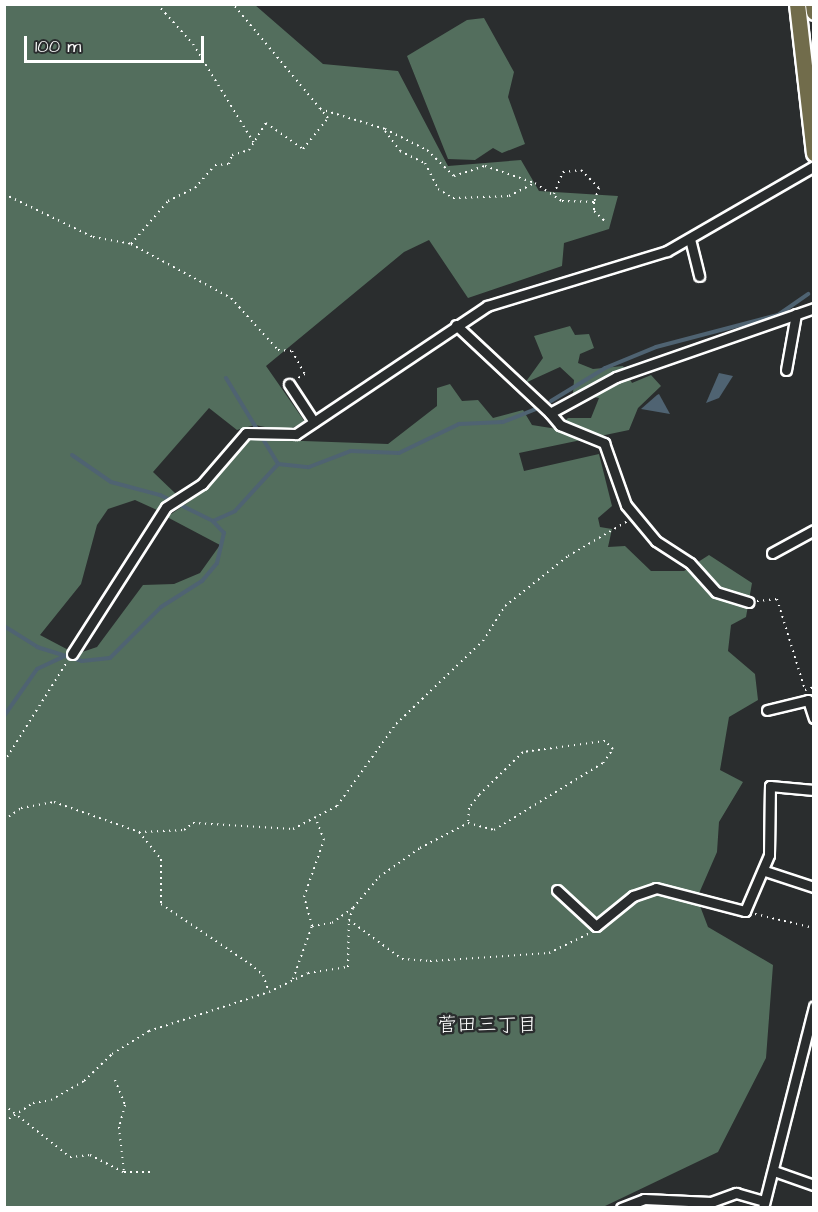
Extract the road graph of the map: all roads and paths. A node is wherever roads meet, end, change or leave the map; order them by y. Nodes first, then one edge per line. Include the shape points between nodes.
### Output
1 (157, 4) edge
2 (233, 4) edge
3 (797, 4) edge
4 (813, 4) edge
5 (813, 12) edge
6 (320, 109) junction
7 (384, 129) junction
8 (254, 143) junction
9 (813, 153) edge
10 (813, 166) edge
11 (535, 183) junction
12 (4, 194) edge
13 (554, 195) junction
14 (594, 202) junction
15 (606, 222) dead end
16 (690, 239) junction
17 (131, 244) junction
18 (699, 276) dead end
19 (813, 309) edge
20 (796, 314) junction
21 (456, 325) junction
22 (786, 370) dead end
23 (289, 384) joint
24 (550, 413) junction
25 (314, 422) junction
26 (635, 518) junction
27 (813, 530) edge
28 (772, 553) dead end
29 (749, 602) joint
30 (72, 654) joint
31 (813, 687) edge
32 (767, 710) dead end
33 (813, 718) edge
34 (4, 762) edge
35 (813, 790) edge
36 (315, 817) junction
37 (4, 820) edge
38 (468, 823) junction
39 (139, 832) junction
40 (765, 871) junction
41 (813, 887) edge
42 (557, 890) dead end
43 (353, 908) junction
44 (745, 911) junction
45 (349, 920) junction
46 (312, 926) junction
47 (596, 926) junction
48 (813, 927) edge
49 (293, 979) junction
50 (269, 992) junction
51 (813, 1006) edge
52 (115, 1080) dead end
53 (4, 1105) edge
54 (15, 1112) junction
55 (4, 1122) edge
56 (774, 1171) junction
57 (124, 1172) junction
58 (154, 1172) dead end
59 (813, 1185) edge
60 (711, 1204) edge
61 (764, 1204) edge
62 (621, 1208) edge

1 - 8 path via 193,44
2 - 6 path
3 - 9 main road
4 - 5 main road
6 - 7 path
6 - 8 path via 328,118 303,149 282,137 273,123 266,123
7 - 11 path via 427,150 454,176 485,166
7 - 11 path via 400,151 425,163 438,189 453,198 498,198
8 - 17 path via 232,155 229,164 215,165 195,188 168,201
10 - 16 street
11 - 13 path
12 - 17 path via 93,237
13 - 14 path via 562,201
13 - 14 path via 563,171 581,170 599,188
14 - 15 path via 594,211
16 - 18 street
16 - 21 street via 644,259 508,297
17 - 23 path via 231,297 278,350 292,351 305,374
19 - 20 street
20 - 22 street
20 - 24 street via 616,377
21 - 24 street
21 - 25 street
23 - 25 street
24 - 26 street via 560,426 604,443
25 - 30 street via 285,437 246,433 202,484 166,507
26 - 29 street via 716,592
26 - 36 path via 568,556 505,606 483,641 420,699 365,760 349,797
27 - 28 street
29 - 31 path via 777,599 805,690
30 - 34 path
32 - 33 street via 808,700
35 - 40 street via 770,786
36 - 39 path via 292,829 193,823 184,830
36 - 46 path via 324,840 304,897
37 - 39 path via 21,808 54,802
38 - 38 path via 494,830 603,763 613,748 605,741 523,752 479,795 469,808
38 - 43 path via 379,877
39 - 50 path via 161,859 161,904 222,942 263,975
40 - 41 street
40 - 44 street
42 - 47 street
43 - 45 path
43 - 46 path via 332,923
44 - 47 street via 656,888 633,896
44 - 48 path
45 - 47 path via 402,959 430,961 549,953 585,938
45 - 49 path via 348,968
46 - 49 path
49 - 50 path
50 - 54 path via 149,1031 112,1054 84,1081
51 - 56 street
52 - 57 path via 125,1105 119,1127
53 - 54 path
54 - 55 path
54 - 57 path via 30,1130 51,1138 70,1157 90,1155
56 - 59 street
56 - 61 street
57 - 58 path
60 - 61 street via 736,1193
60 - 62 street via 644,1199

